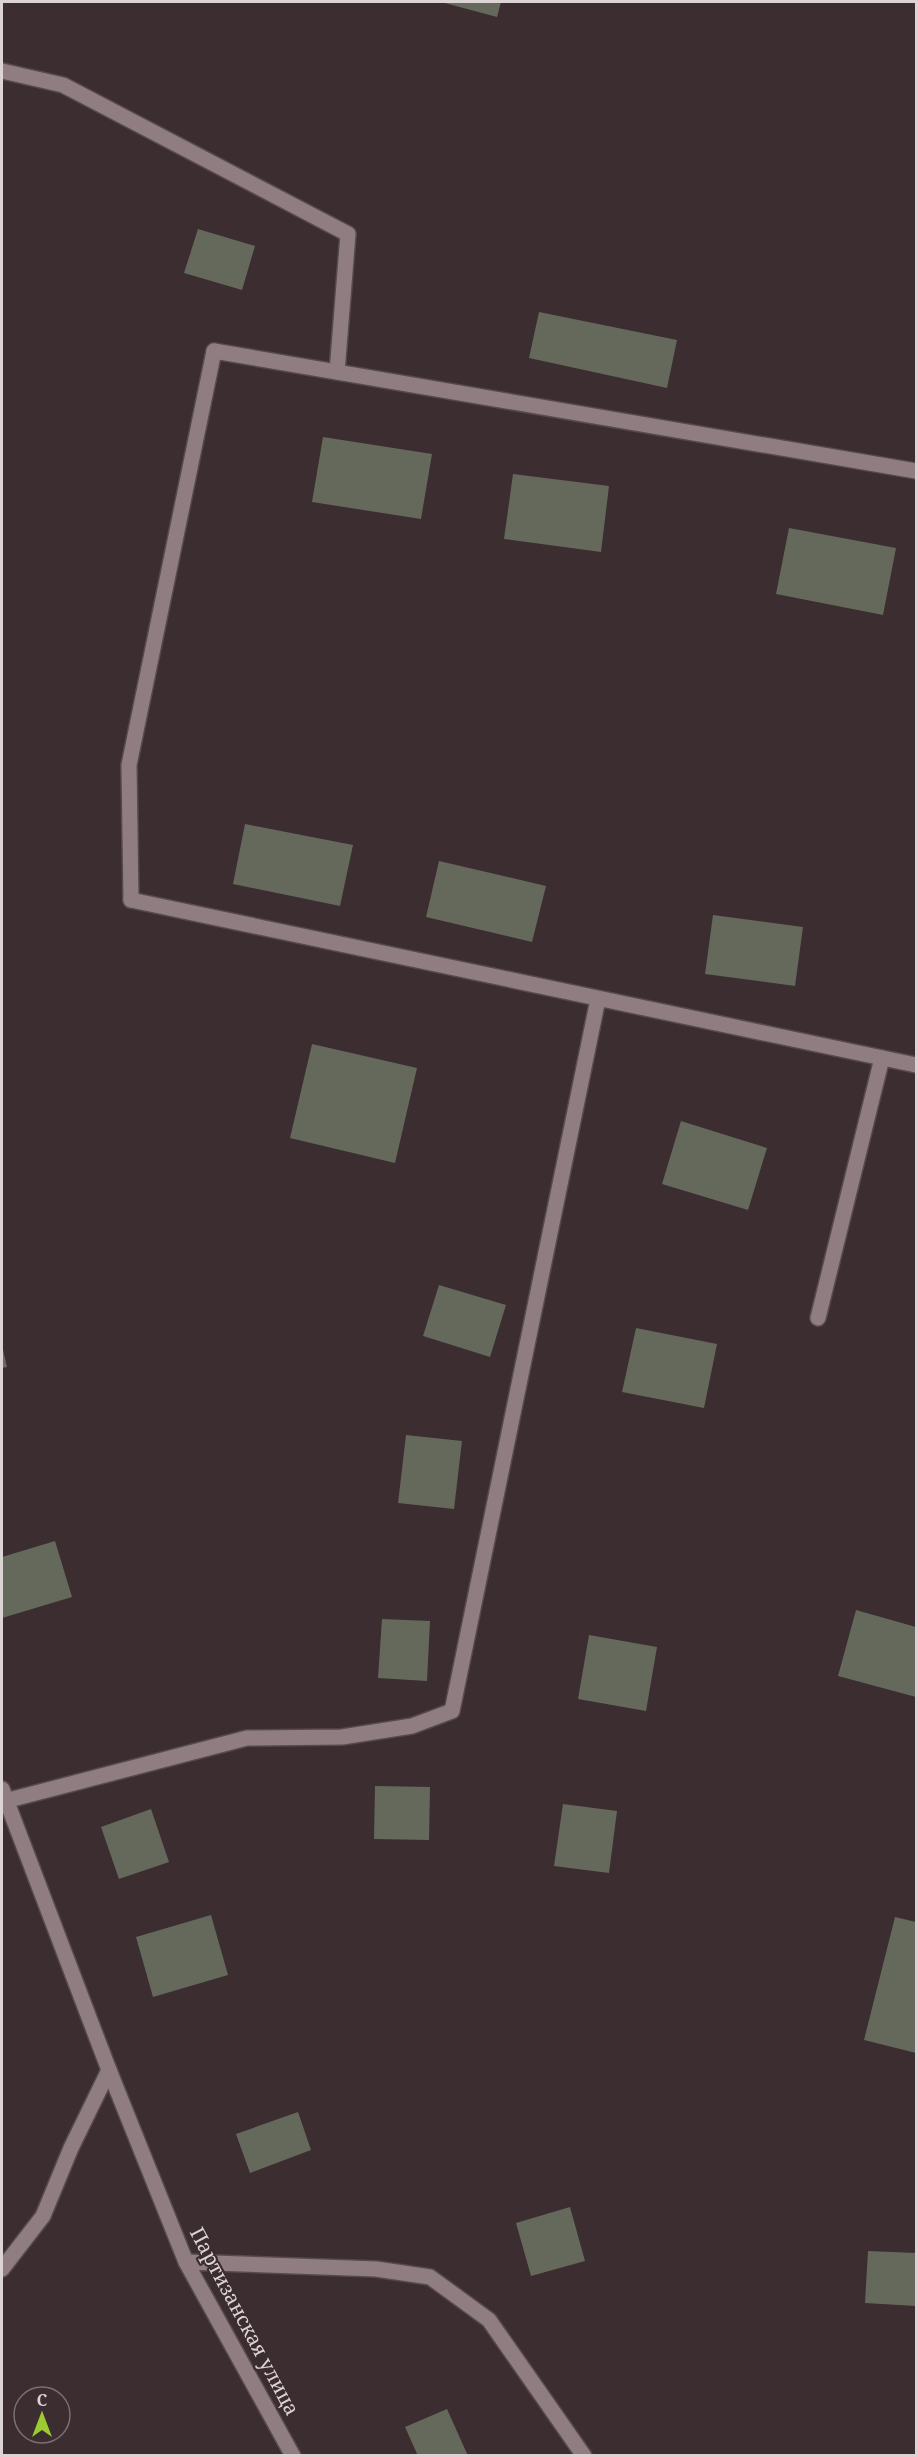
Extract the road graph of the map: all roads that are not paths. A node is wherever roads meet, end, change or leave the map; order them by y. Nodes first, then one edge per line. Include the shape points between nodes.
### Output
1 (2, 71) edge
2 (337, 372) junction
3 (916, 471) edge
4 (598, 999) junction
5 (882, 1058) junction
6 (916, 1065) edge
7 (818, 1318) dead end
8 (3, 1795) edge
9 (109, 2070) junction
10 (186, 2262) junction
11 (2, 2269) edge
12 (293, 2456) edge
13 (584, 2456) edge

1 - 2 street via 63,85 348,234
2 - 3 street
2 - 4 street via 214,351 129,765 130,900
4 - 5 street
4 - 8 street via 452,1710 412,1726 342,1737 247,1738
5 - 6 street
5 - 7 street
8 - 9 street, Партизанская улица
9 - 10 street, Партизанская улица
9 - 11 street via 44,2216
10 - 12 street, Партизанская улица
10 - 13 street via 376,2269 430,2277 489,2320

